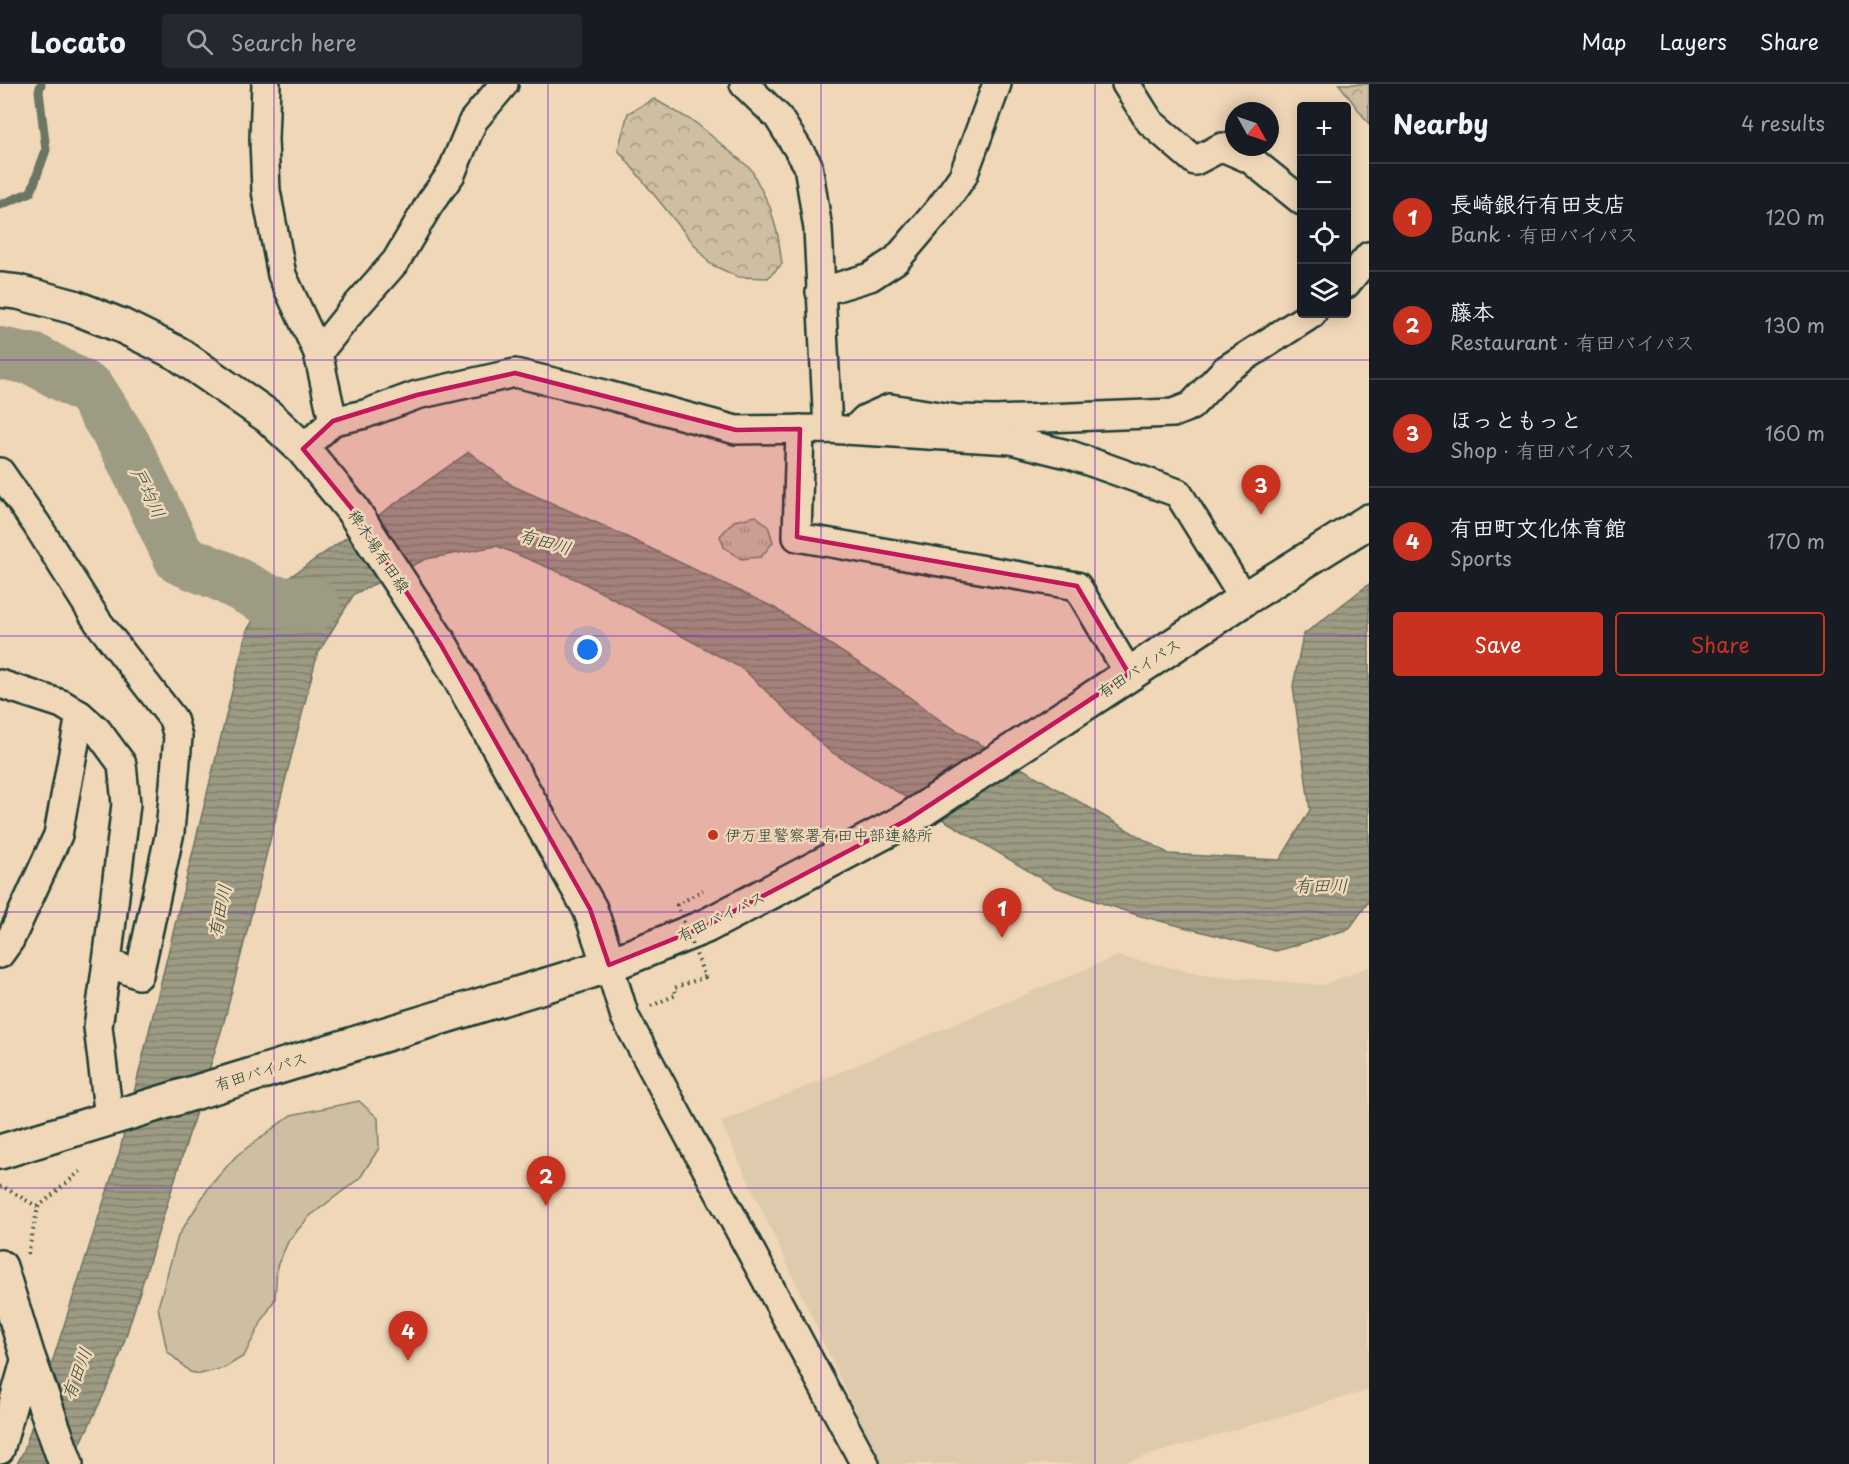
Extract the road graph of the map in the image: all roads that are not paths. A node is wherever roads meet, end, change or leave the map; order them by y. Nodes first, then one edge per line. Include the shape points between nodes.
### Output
1 (266, 84) edge
2 (504, 84) edge
3 (744, 84) edge
4 (997, 84) edge
5 (1126, 84) edge
6 (1297, 197) edge
7 (1369, 256) edge
8 (1351, 277) edge
9 (0, 290) edge
10 (820, 292) junction
11 (1306, 318) edge
12 (318, 353) junction
13 (333, 421) junction
14 (800, 429) junction
15 (841, 430) junction
16 (303, 449) junction
17 (0, 472) edge
18 (1369, 520) edge
19 (1244, 599) junction
20 (1129, 674) junction
21 (0, 684) edge
22 (80, 715) junction
23 (0, 954) edge
24 (107, 963) junction
25 (609, 965) junction
26 (116, 1116) junction
27 (0, 1152) edge
28 (14, 1263) edge
29 (28, 1357) junction
30 (0, 1450) edge
31 (66, 1464) edge
32 (865, 1464) edge

1 - 12 street via 266,191 282,275
2 - 12 street via 473,121 451,174 396,261
3 - 10 street via 778,117 808,165 818,229
4 - 10 street via 963,176 914,239 896,260 870,277
5 - 6 street via 1150,122 1195,161 1222,147 1250,159
7 - 8 street
9 - 16 main road, 稗木場有田線 via 74,307 177,353 269,417
10 - 15 street
11 - 15 street via 1225,370 1191,406 1173,413 986,420 890,408
12 - 13 street
13 - 14 street via 417,395 515,373 736,430
13 - 16 street
14 - 15 street
14 - 20 street via 797,537 1077,586
15 - 19 street via 1011,440 1071,455 1178,493
16 - 25 main road, 稗木場有田線 via 352,509 441,645 590,909
17 - 24 street via 98,622 173,719 178,737 170,832 139,975
18 - 19 main road, 有田バイパス
19 - 20 main road, 有田バイパス
20 - 25 main road, 有田バイパス via 908,820 706,926
21 - 22 street via 62,704
22 - 23 street via 58,835
22 - 24 street via 98,730 123,764 125,781 126,804
24 - 26 street via 98,1027
25 - 26 main road, 有田バイパス
25 - 32 street via 625,1017
26 - 27 main road, 有田バイパス
28 - 29 main road
29 - 30 street
29 - 31 main road

